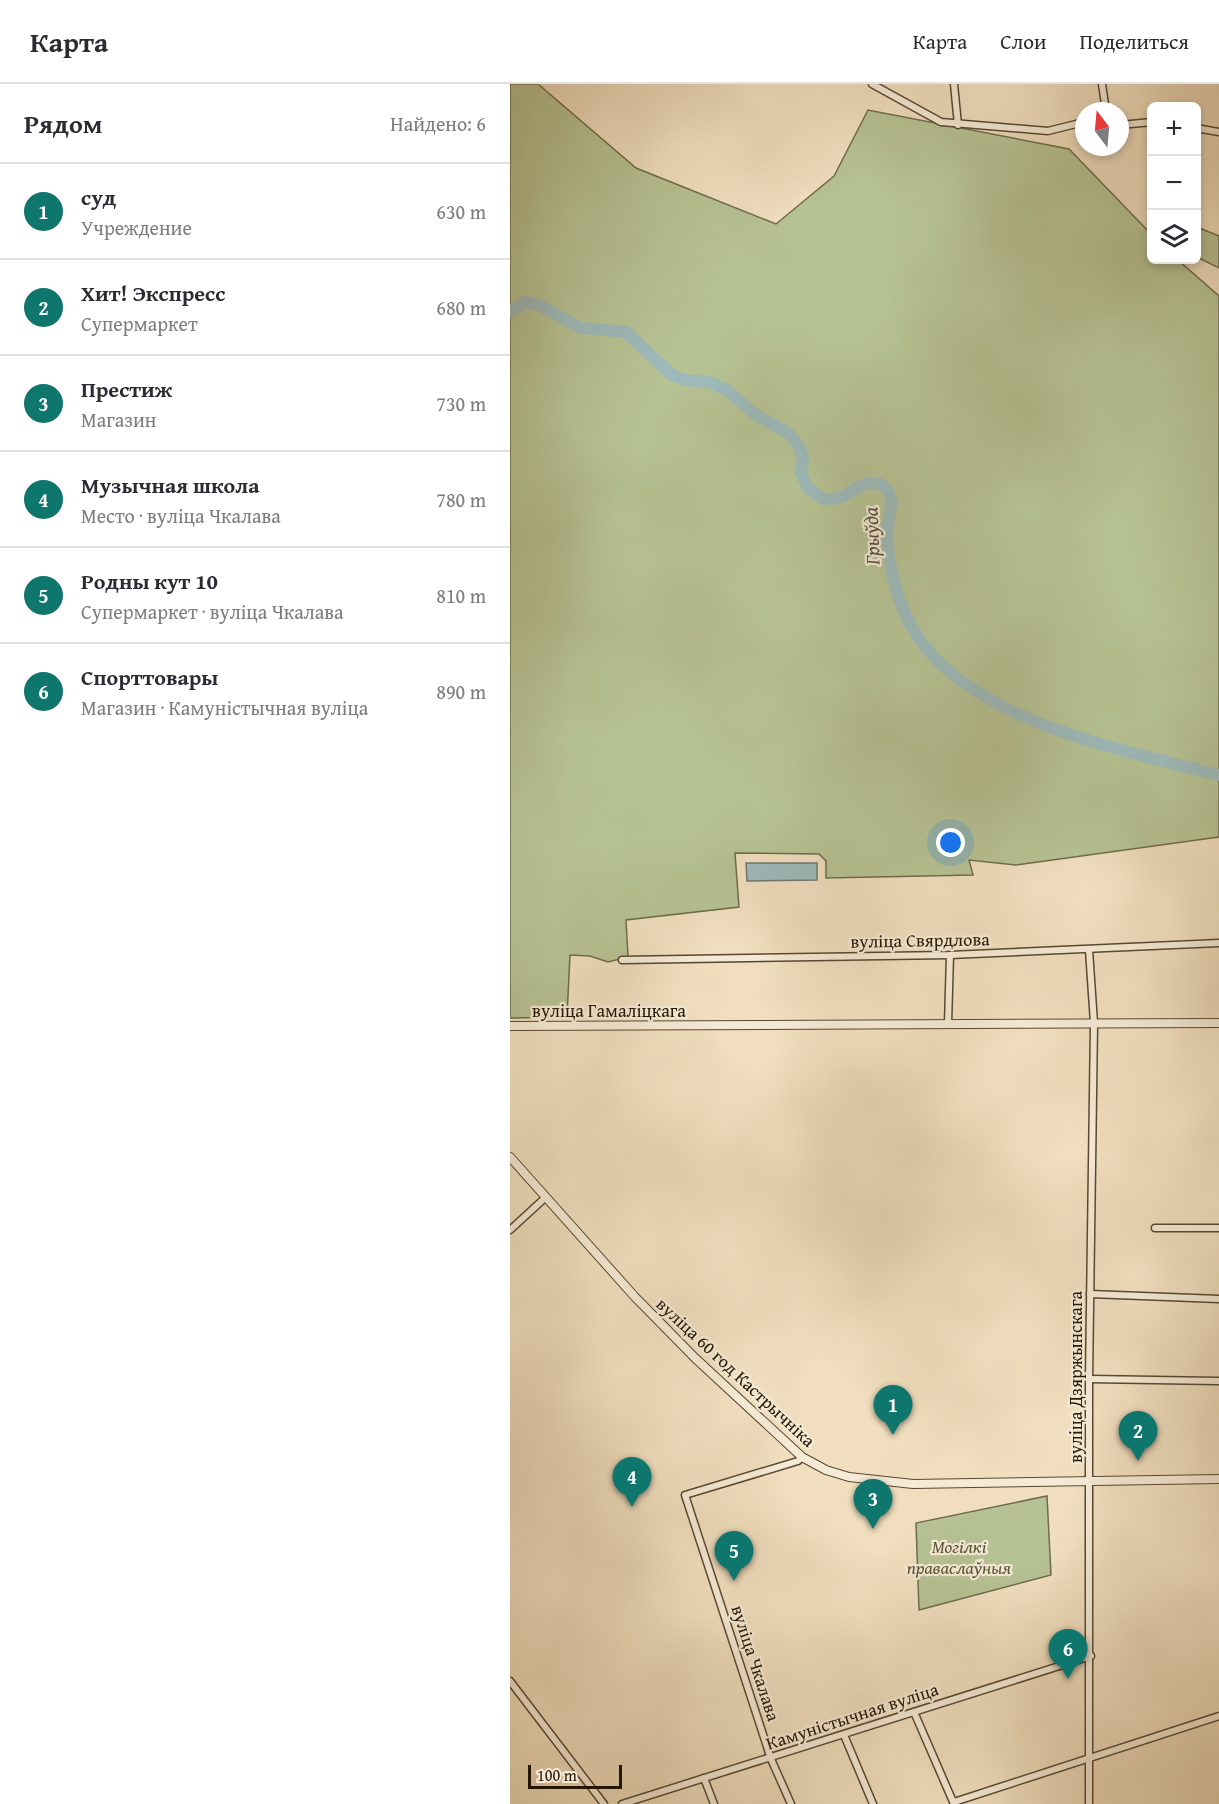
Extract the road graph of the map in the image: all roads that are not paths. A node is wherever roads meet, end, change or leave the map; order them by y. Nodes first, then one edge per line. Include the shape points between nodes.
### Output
1 (872, 84) edge
2 (954, 84) edge
3 (1102, 84) edge
4 (1105, 102) edge
5 (1147, 122) edge
6 (1129, 123) edge
7 (1075, 124) edge
8 (958, 126) junction
9 (1201, 129) edge
10 (1219, 132) edge
11 (1219, 943) edge
12 (1089, 950) junction
13 (950, 955) junction
14 (622, 960) dead end
15 (1094, 1023) junction
16 (1219, 1023) edge
17 (948, 1024) junction
18 (510, 1026) edge
19 (510, 1158) edge
20 (546, 1197) junction
21 (1155, 1228) dead end
22 (1219, 1228) edge
23 (510, 1230) edge
24 (1090, 1294) junction
25 (1219, 1299) edge
26 (1089, 1379) junction
27 (1219, 1381) edge
28 (802, 1457) junction
29 (1219, 1479) edge
30 (1089, 1482) junction
31 (1091, 1656) junction
32 (510, 1681) edge
33 (914, 1712) junction
34 (1219, 1716) edge
35 (844, 1735) junction
36 (771, 1759) junction
37 (1088, 1760) junction
38 (704, 1778) junction
39 (635, 1802) edge
40 (954, 1803) edge
41 (604, 1804) edge
42 (622, 1804) edge
43 (714, 1804) edge
44 (791, 1804) edge
45 (873, 1804) edge
46 (1089, 1804) edge

1 - 8 street via 941,122
2 - 8 street
3 - 4 street
5 - 6 street
7 - 8 street via 1048,131
9 - 10 street
11 - 12 street, вуліца Свярдлова
12 - 13 street, вуліца Свярдлова
12 - 15 street, вуліца Дзяржынскага
13 - 14 street, вуліца Свярдлова
13 - 17 street
15 - 16 street
15 - 17 street
15 - 24 street, вуліца Дзяржынскага
17 - 18 street, вуліца Гамаліцкага
19 - 20 street, вуліца 60 год Кастрычніка
20 - 23 street
20 - 28 street, вуліца 60 год Кастрычніка via 686,1348
21 - 22 street
24 - 25 street
24 - 26 street, вуліца Дзяржынскага
26 - 27 street
26 - 30 street, вуліца Дзяржынскага
28 - 30 street, вуліца 60 год Кастрычніка via 826,1470 876,1482
28 - 36 street, вуліца Чкалава via 685,1495
29 - 30 street, вуліца 60 год Кастрычніка
30 - 31 street, вуліца Дзяржынскага
31 - 33 street, Камуністычная вуліца
31 - 37 street, вуліца Дзяржынскага
32 - 41 street
33 - 35 street, Камуністычная вуліца
33 - 40 street
34 - 37 street
35 - 36 street, Камуністычная вуліца
35 - 45 street
36 - 38 street, Камуністычная вуліца
36 - 44 street, вуліца Чкалава
37 - 40 street
37 - 46 street, вуліца Дзяржынскага
38 - 39 street, Камуністычная вуліца
38 - 43 street
39 - 42 street, Камуністычная вуліца

